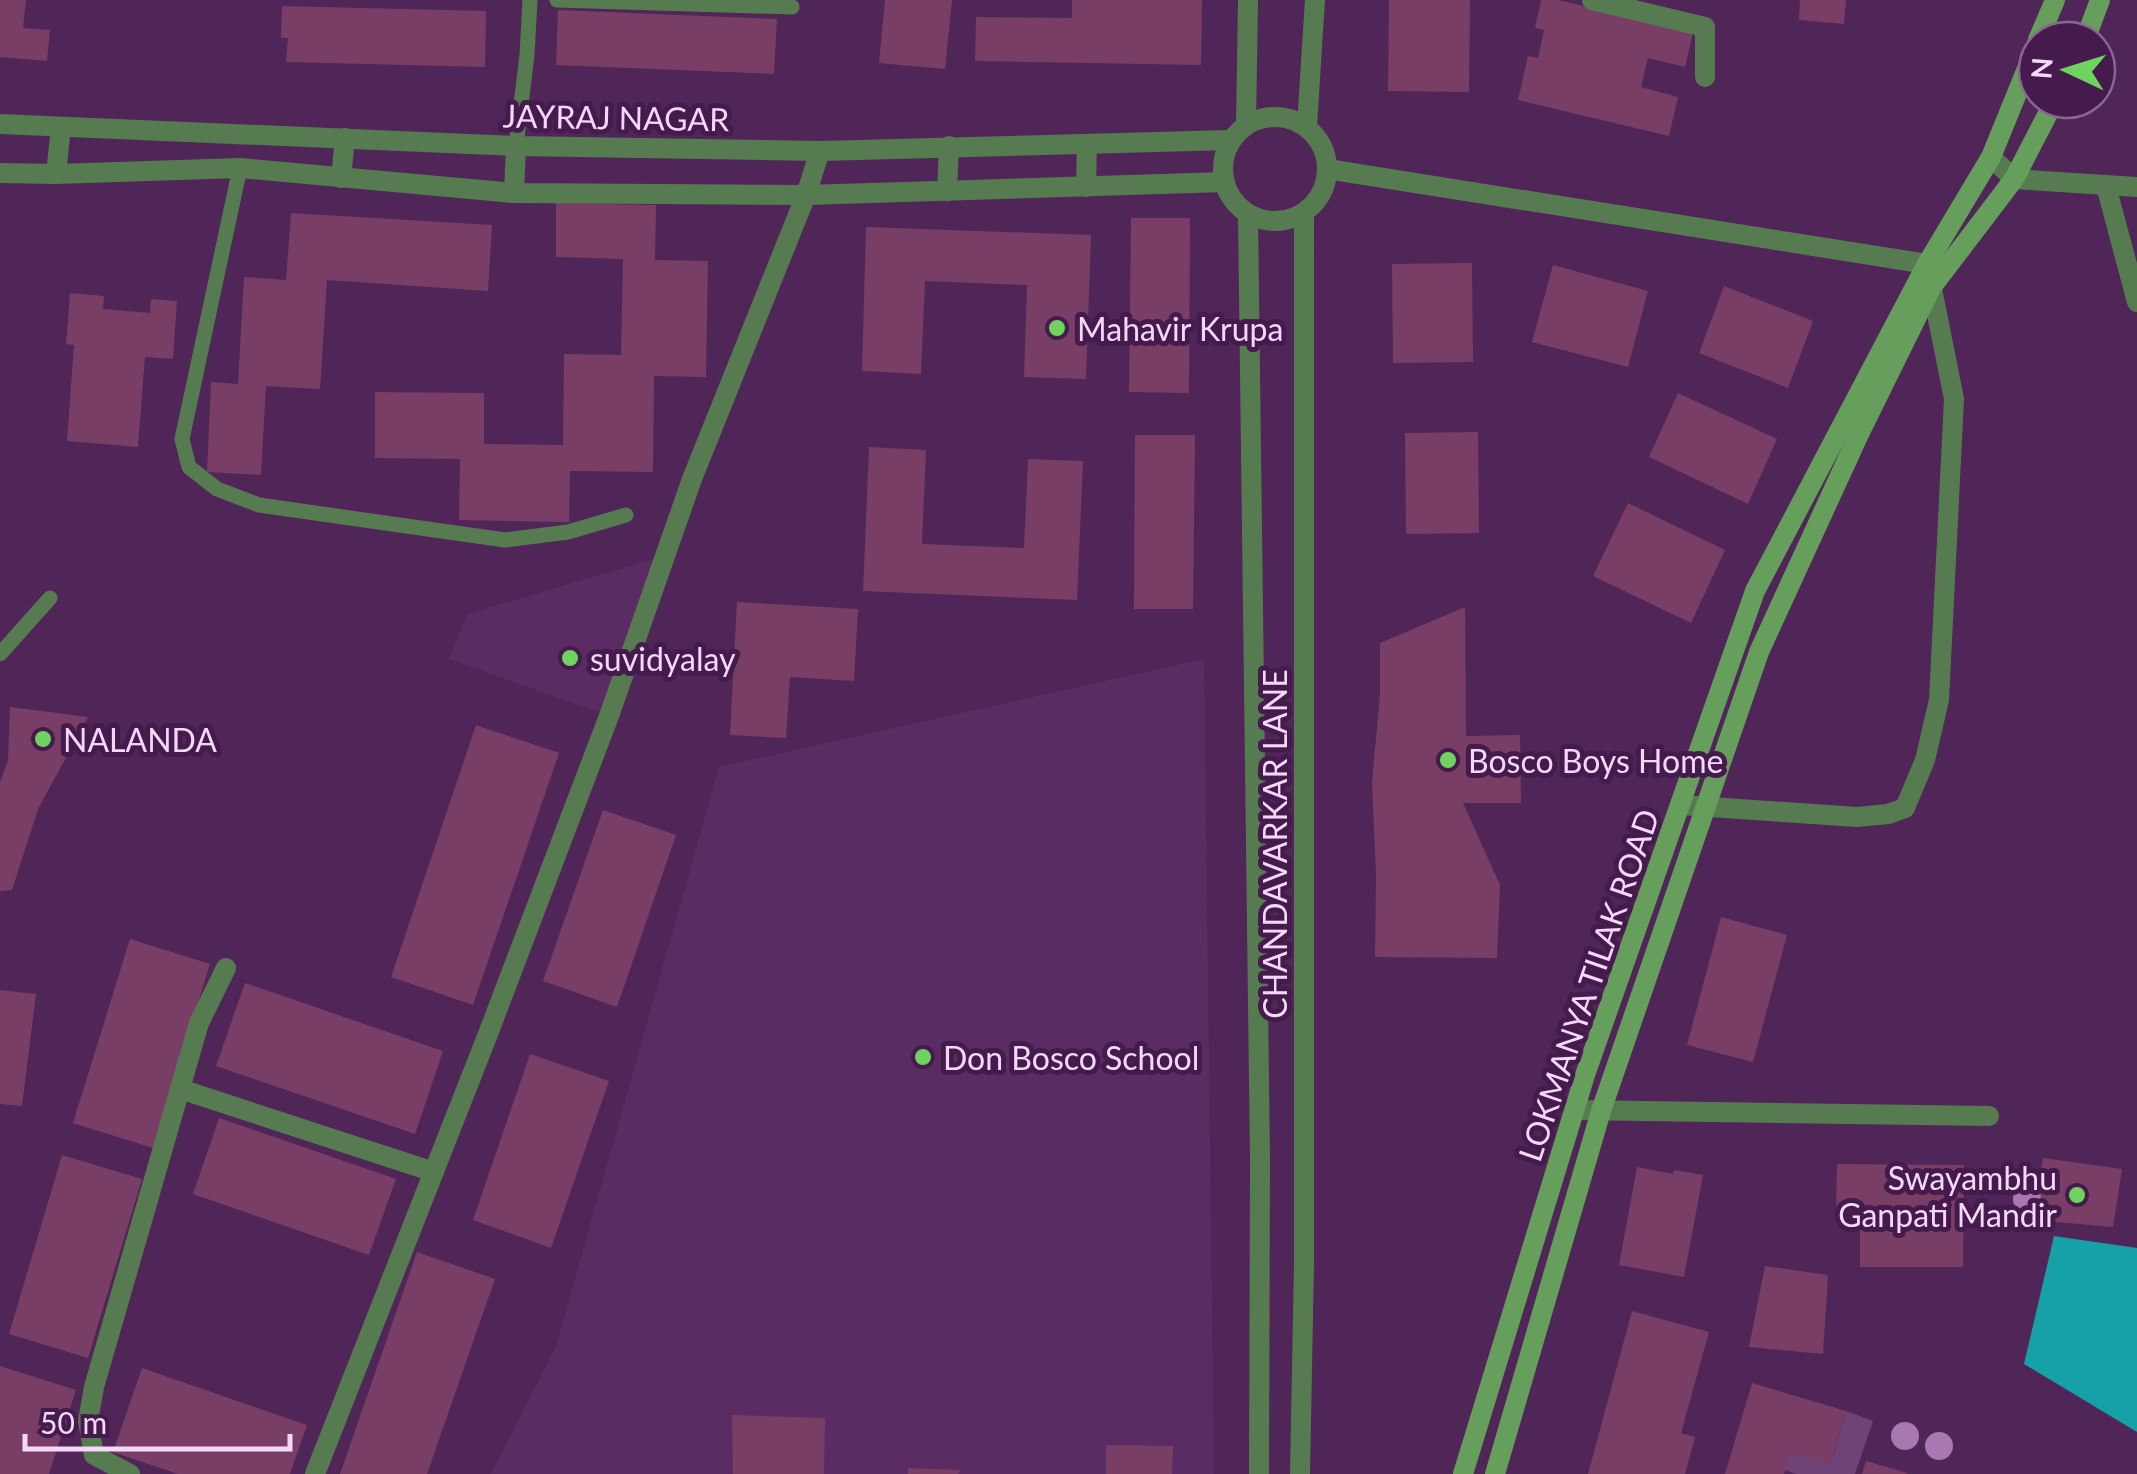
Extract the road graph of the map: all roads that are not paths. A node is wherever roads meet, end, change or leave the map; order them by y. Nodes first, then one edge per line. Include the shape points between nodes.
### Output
1 (530, 0) edge
2 (557, 0) edge
3 (1248, 0) edge
4 (1316, 0) edge
5 (1592, 0) edge
6 (792, 7) dead end
7 (1704, 77) dead end
8 (2017, 93) edge
9 (2045, 120) edge
10 (0, 124) edge
11 (1307, 126) junction
12 (62, 127) junction
13 (196, 132) junction
14 (1238, 133) junction
15 (345, 138) junction
16 (1087, 144) junction
17 (516, 146) junction
18 (949, 146) junction
19 (820, 151) junction
20 (1991, 157) junction
21 (240, 168) junction
22 (1326, 169) junction
23 (193, 170) junction
24 (0, 173) edge
25 (56, 174) junction
26 (341, 178) junction
27 (2014, 180) junction
28 (1224, 182) junction
29 (1086, 186) junction
30 (2106, 186) junction
31 (2137, 188) edge
32 (947, 191) junction
33 (514, 193) junction
34 (806, 196) junction
35 (1304, 213) junction
36 (1248, 214) junction
37 (1927, 264) junction
38 (1932, 288) junction
39 (2137, 302) edge
40 (626, 515) dead end
41 (50, 598) dead end
42 (0, 654) edge
43 (1681, 804) junction
44 (1707, 806) junction
45 (226, 968) dead end
46 (180, 1089) junction
47 (1575, 1110) junction
48 (1601, 1110) junction
49 (1989, 1116) dead end
50 (434, 1172) junction
51 (130, 1474) edge
52 (315, 1474) edge
53 (1259, 1474) edge
54 (1300, 1474) edge
55 (1463, 1474) edge
56 (1495, 1474) edge

1 - 17 lane
2 - 6 lane
3 - 14 street
4 - 11 street
5 - 7 street via 1705,27
8 - 20 main road, LOKMANYA TILAK ROAD
9 - 27 main road, LOKMANYA TILAK ROAD
10 - 12 street, JAYRAJ NAGAR
11 - 14 street via 1266,117
11 - 22 street via 1321,142
12 - 13 street, JAYRAJ NAGAR
12 - 25 street
13 - 15 street, JAYRAJ NAGAR
13 - 23 street
14 - 16 street, JAYRAJ NAGAR
14 - 28 street via 1223,160
15 - 17 street, JAYRAJ NAGAR
15 - 26 street
16 - 18 street, JAYRAJ NAGAR
16 - 29 street
17 - 19 street, JAYRAJ NAGAR
17 - 33 street
18 - 19 street, JAYRAJ NAGAR
18 - 32 street
19 - 34 street
20 - 27 street
20 - 37 main road, LOKMANYA TILAK ROAD
21 - 23 street
21 - 26 street
21 - 40 lane via 182,439 189,467 217,490 259,504 505,540
22 - 35 street via 1318,199
22 - 37 street
23 - 25 street
24 - 25 street
26 - 33 street
27 - 30 street
27 - 38 main road, LOKMANYA TILAK ROAD
28 - 29 street
28 - 36 street
29 - 32 street
30 - 31 street
30 - 39 street
32 - 34 street
33 - 34 street
34 - 50 street via 692,479
35 - 36 street via 1286,221
35 - 54 street, CHANDAVARKAR LANE
36 - 53 street, CHANDAVARKAR LANE
37 - 38 street
37 - 43 main road, LOKMANYA TILAK ROAD via 1754,591
38 - 44 main road, LOKMANYA TILAK ROAD via 1759,652
38 - 44 street via 1954,399 1939,700 1925,760 1904,808 1888,814
41 - 42 lane
43 - 44 street
43 - 47 main road, LOKMANYA TILAK ROAD
44 - 48 main road, LOKMANYA TILAK ROAD
45 - 46 street via 199,1023
46 - 50 street
46 - 51 street via 88,1421 94,1455
47 - 48 street
47 - 55 main road, LOKMANYA TILAK ROAD
48 - 49 street
48 - 56 main road, LOKMANYA TILAK ROAD
50 - 52 street

